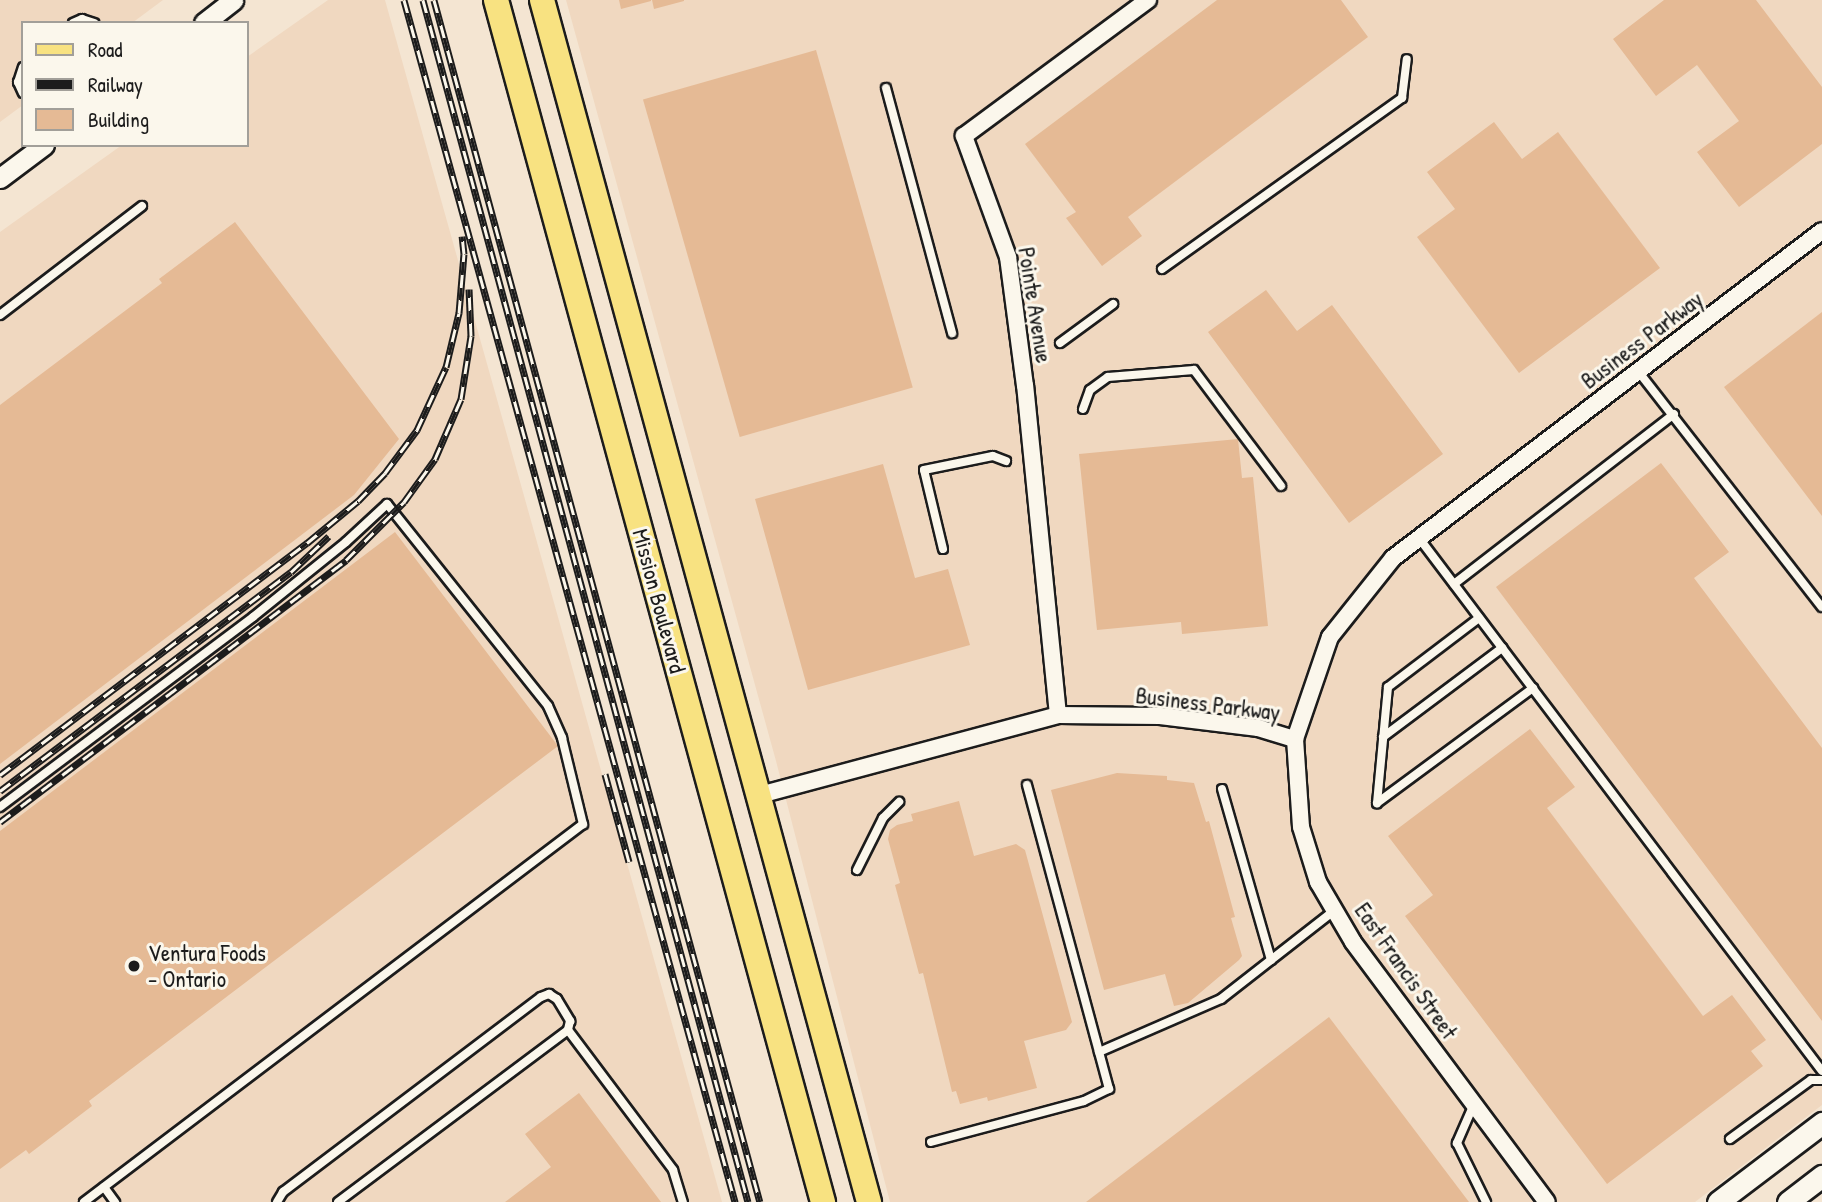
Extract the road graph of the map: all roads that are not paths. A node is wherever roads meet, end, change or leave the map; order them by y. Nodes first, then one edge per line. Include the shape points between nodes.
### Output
1 (233, 0) edge
2 (496, 0) edge
3 (542, 0) edge
4 (1148, 0) edge
5 (207, 21) edge
6 (1407, 59) dead end
7 (886, 88) dead end
8 (41, 147) edge
9 (0, 178) edge
10 (142, 206) dead end
11 (1822, 231) edge
12 (1162, 269) dead end
13 (1113, 304) dead end
14 (0, 315) edge
15 (951, 332) dead end
16 (1060, 343) dead end
17 (1638, 372) junction
18 (1083, 409) dead end
19 (1674, 414) junction
20 (1006, 461) dead end
21 (1281, 486) dead end
22 (1419, 538) junction
23 (943, 550) dead end
24 (1454, 584) junction
25 (1822, 607) edge
26 (1479, 618) junction
27 (1502, 648) junction
28 (1533, 688) junction
29 (1058, 715) junction
30 (1383, 737) junction
31 (1295, 739) junction
32 (1027, 785) dead end
33 (1222, 789) dead end
34 (756, 796) junction
35 (899, 802) dead end
36 (0, 807) edge
37 (857, 870) dead end
38 (1335, 910) junction
39 (1271, 960) junction
40 (568, 1030) junction
41 (1099, 1052) junction
42 (1822, 1071) edge
43 (1822, 1080) edge
44 (1474, 1104) junction
45 (1822, 1123) edge
46 (1730, 1139) dead end
47 (931, 1142) dead end
48 (1822, 1177) edge
49 (104, 1187) junction
50 (84, 1202) edge
51 (115, 1202) edge
52 (277, 1202) edge
53 (338, 1202) edge
54 (683, 1202) edge
55 (823, 1202) edge
56 (869, 1202) edge
57 (1486, 1202) edge
58 (1547, 1202) edge
59 (1718, 1202) edge
60 (1788, 1202) edge

1 - 5 street
2 - 55 main road, Mission Boulevard
3 - 34 main road, Mission Boulevard
4 - 29 street, Pointe Avenue via 964,136 1008,257
6 - 12 lane via 1402,98
7 - 15 lane
8 - 9 street
10 - 14 lane
11 - 17 street, Business Parkway
13 - 16 lane
17 - 19 lane
17 - 22 street, Business Parkway
18 - 21 lane via 1090,390 1108,377 1194,370
19 - 24 lane
19 - 25 lane
20 - 23 lane via 993,456 924,470
22 - 24 lane
22 - 31 street, Business Parkway via 1393,558 1330,637
24 - 26 lane
26 - 27 lane
26 - 30 lane via 1388,687
27 - 28 lane
27 - 30 lane
28 - 30 lane via 1377,803
28 - 42 lane
29 - 31 street, Business Parkway via 1160,716 1258,728
29 - 34 street, Business Parkway
31 - 38 street, East Francis Street via 1301,827 1318,882
32 - 41 lane
33 - 39 lane
34 - 56 main road, Mission Boulevard
35 - 37 lane via 883,818
36 - 49 lane via 263,608 387,504 548,706 562,738 583,824
38 - 39 lane
38 - 44 street, East Francis Street via 1353,942
39 - 41 lane via 1221,999
40 - 52 lane via 570,1021 557,999 549,994 541,997 283,1192
40 - 53 lane
40 - 54 lane via 673,1170
41 - 47 lane via 1110,1089 1084,1101
43 - 46 lane via 1811,1080
44 - 57 lane via 1457,1143
44 - 58 street, East Francis Street
45 - 59 main road
48 - 60 main road
49 - 50 lane
49 - 51 lane

